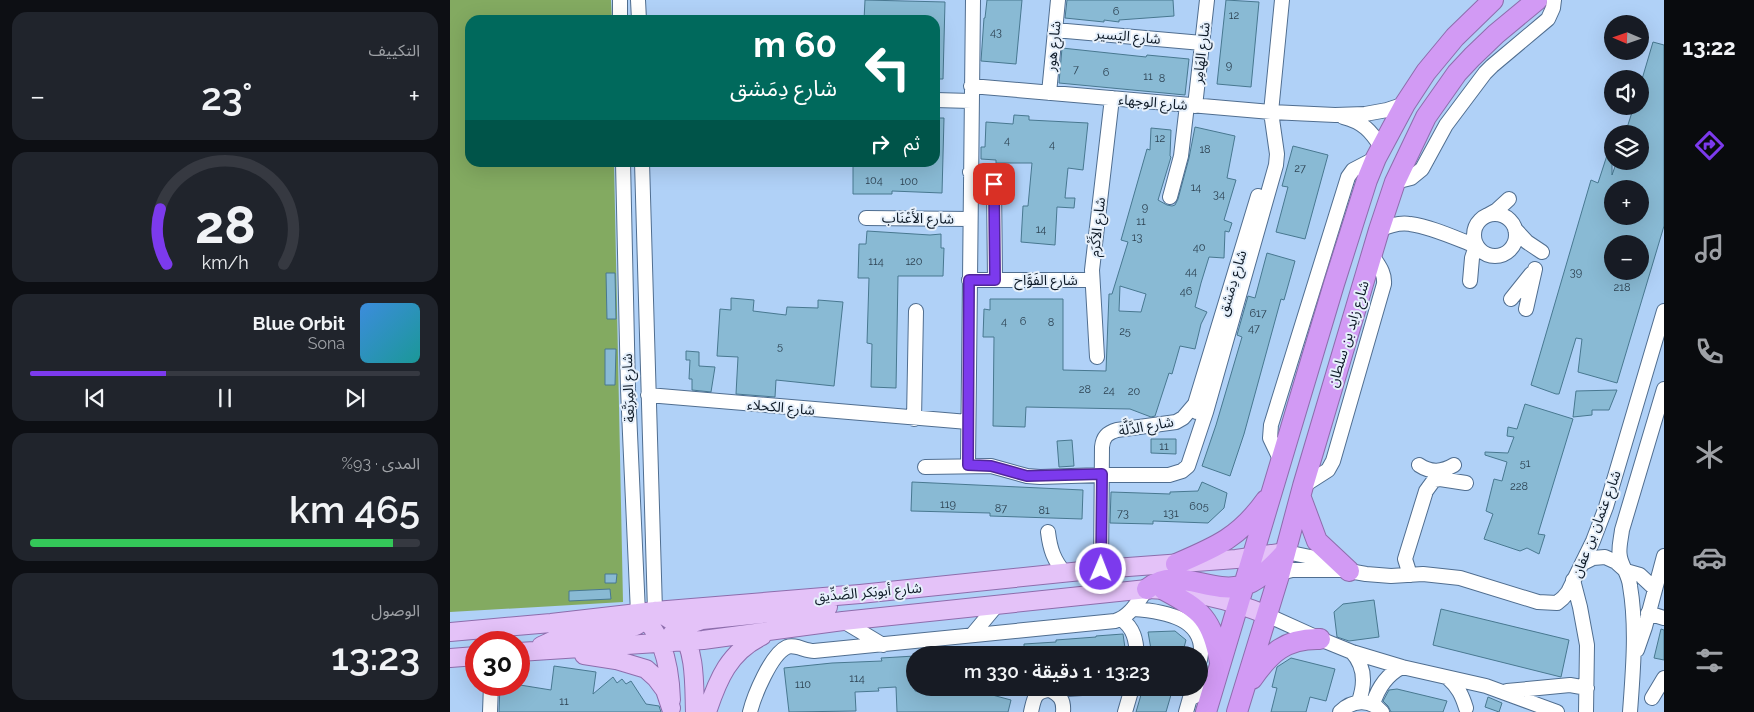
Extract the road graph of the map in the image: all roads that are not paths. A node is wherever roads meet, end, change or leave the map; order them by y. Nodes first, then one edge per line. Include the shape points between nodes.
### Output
1 (620, 0) edge
2 (638, 0) edge
3 (973, 0) edge
4 (1058, 0) edge
5 (1207, 0) edge
6 (1282, 0) edge
7 (1493, 0) edge
8 (1537, 0) edge
9 (1554, 0) edge
10 (620, 15) edge
11 (639, 15) edge
12 (1055, 30) junction
13 (1202, 43) junction
14 (971, 86) junction
15 (1049, 93) junction
16 (1112, 98) junction
17 (940, 100) edge
18 (971, 101) junction
19 (1405, 104) junction
20 (1191, 105) junction
21 (1272, 112) junction
22 (1335, 115) junction
23 (1378, 153) junction
24 (623, 167) edge
25 (642, 167) edge
26 (970, 172) junction
27 (1396, 182) junction
28 (1170, 196) dead end
29 (1388, 200) junction
30 (866, 218) dead end
31 (970, 219) junction
32 (1408, 223) junction
33 (1512, 225) junction
34 (1474, 229) junction
35 (1379, 230) junction
36 (1452, 236) junction
37 (1476, 246) junction
38 (1510, 250) junction
39 (1491, 257) junction
40 (969, 280) junction
41 (995, 280) junction
42 (1092, 280) junction
43 (1511, 299) dead end
44 (1526, 309) dead end
45 (916, 311) dead end
46 (1664, 311) edge
47 (1097, 357) dead end
48 (1664, 389) edge
49 (648, 395) junction
50 (1300, 400) junction
51 (1201, 408) junction
52 (914, 419) junction
53 (968, 422) junction
54 (1281, 461) junction
55 (968, 465) junction
56 (1419, 465) dead end
57 (1454, 465) dead end
58 (925, 466) dead end
59 (1102, 474) junction
60 (1466, 483) dead end
61 (1272, 490) junction
62 (1302, 492) junction
63 (1048, 532) dead end
64 (1663, 562) edge
65 (1583, 563) junction
66 (1176, 564) junction
67 (1101, 569) junction
68 (1349, 571) junction
69 (1626, 571) junction
70 (1065, 573) junction
71 (1263, 574) junction
72 (1410, 575) junction
73 (1640, 575) junction
74 (1573, 580) junction
75 (1655, 589) junction
76 (1155, 590) junction
77 (860, 594) junction
78 (997, 605) junction
79 (1133, 609) junction
80 (1262, 613) junction
81 (1648, 613) junction
82 (647, 614) junction
83 (1664, 618) edge
84 (1121, 619) junction
85 (843, 622) junction
86 (450, 632) edge
87 (770, 632) junction
88 (683, 634) junction
89 (972, 635) junction
90 (1320, 639) junction
91 (660, 643) junction
92 (883, 645) junction
93 (1137, 646) edge
94 (1200, 646) edge
95 (530, 650) edge
96 (554, 650) junction
97 (530, 652) edge
98 (1352, 652) junction
99 (465, 657) edge
100 (450, 658) edge
101 (1634, 658) junction
102 (1402, 667) junction
103 (1218, 674) junction
104 (1448, 678) junction
105 (1664, 678) edge
106 (1486, 686) junction
107 (1587, 688) junction
108 (1244, 691) junction
109 (1504, 692) junction
110 (491, 696) edge
111 (1036, 696) edge
112 (1058, 696) edge
113 (1130, 696) edge
114 (1652, 698) dead end
115 (1190, 700) edge
116 (1371, 706) edge
117 (671, 710) edge
118 (1466, 710) edge
119 (490, 712) edge
120 (695, 712) edge
121 (707, 712) edge
122 (750, 712) edge
123 (1030, 712) edge
124 (1063, 712) edge
125 (1125, 712) edge
126 (1206, 712) edge
127 (1237, 712) edge
128 (1340, 712) edge
129 (1556, 712) edge
130 (1586, 712) edge
131 (1630, 712) edge

1 - 10 street
2 - 11 street
3 - 14 street, شارع الأَعْنَاب
4 - 12 street, شارع هور
5 - 13 street, شارع الهَامِر
6 - 21 street, شارع دِمَشق
7 - 19 highway, شارع زايد بن سلطان via 1443,50
8 - 27 highway, شارع زايد بن سلطان via 1496,34 1457,73 1426,117
9 - 27 street via 1548,19 1485,73 1446,125 1422,169 1411,178
12 - 13 street, شارع اليَسير
12 - 15 street, شارع هور
13 - 20 street, شارع الهَامِر
14 - 15 street, شارع الوجهاء
14 - 18 street, شارع الأَعْنَاب
15 - 16 street, شارع الوجهاء
16 - 20 street, شارع الوجهاء
16 - 42 street, شارع الأَكْرَم
17 - 18 street
18 - 26 street, شارع الأَعْنَاب
19 - 22 street, شارع الوجهاء via 1377,112
19 - 23 highway, شارع زايد بن سلطان
20 - 21 street, شارع الوجهاء
20 - 28 street, شارع الهَامِر
21 - 22 street, شارع الوجهاء
21 - 51 street, شارع دِمَشق via 1276,165
22 - 23 street, شارع الوجهاء via 1365,125 1372,132
23 - 50 highway, شارع زايد بن سلطان via 1352,227
23 - 54 street via 1348,177 1271,425 1270,438
24 - 82 street, شارع المِرَبَّعة via 628,389
25 - 49 street, شارع المِرَبَّعة
26 - 31 street, شارع الأَعْنَاب
26 - 41 street via 989,178 994,184
27 - 29 highway, شارع زايد بن سلطان
29 - 32 street
29 - 35 highway, شارع زايد بن سلطان
30 - 31 street, شارع الأَعْنَاب
31 - 40 street, شارع الأَعْنَاب
32 - 35 street
32 - 36 street
33 - 34 street via 1499,215 1488,215
33 - 38 street via 1515,240
33 - 38 street via 1540,255
34 - 36 street
34 - 37 street
35 - 62 highway, شارع زايد بن سلطان
36 - 37 street
37 - 39 street
37 - 39 street via 1470,281 1486,258
38 - 39 street
40 - 41 street, شارع الفَوَّاح
40 - 53 street, شارع الأَعْنَاب
41 - 42 street, شارع الفَوَّاح
42 - 47 street, شارع الأَكْرَم
43 - 44 street via 1535,269
45 - 52 street
46 - 65 street, شارع عثمان بن عفان via 1606,507
48 - 69 street, شارع عثمان بن عفان via 1622,530 1620,556
49 - 52 street, شارع الكحلاء
49 - 82 street, شارع المِرَبَّعة
50 - 54 highway, شارع زايد بن سلطان
50 - 71 highway via 1302,442
51 - 59 street, شارع الدَّلَّة via 1176,422 1117,430 1106,435 1102,447
51 - 59 street, شارع دِمَشق via 1188,466 1182,471 1169,475
52 - 53 street, شارع الكحلاء
53 - 55 street, شارع الأَعْنَاب
54 - 61 highway, شارع زايد بن سلطان
55 - 58 street, شارع دِمَشق
55 - 59 street, شارع دِمَشق via 991,466 1027,476
56 - 57 street via 1436,471
59 - 67 street, شارع الدَّلَّة
60 - 72 street via 1434,480 1426,491 1405,559
61 - 66 highway via 1234,535
61 - 71 highway, شارع زايد بن سلطان
62 - 68 highway via 1317,541
62 - 71 highway, شارع زايد بن سلطان
63 - 70 street via 1052,554
64 - 73 street
64 - 75 street
65 - 69 street via 1593,558 1605,558
65 - 74 street, شارع عثمان بن عفان
66 - 67 main road, شارع أبوبَكر الصِّدِّيق
66 - 71 main road, شارع أبوبَكر الصِّدِّيق via 1236,559
67 - 70 main road, شارع أبوبَكر الصِّدِّيق
68 - 71 street via 1316,569
68 - 71 street via 1320,559
68 - 72 street via 1381,576
69 - 73 street
69 - 101 street, شارع عثمان بن عفان via 1630,585
70 - 77 main road, شارع أبوبَكر الصِّدِّيق
71 - 76 highway via 1228,588 1166,579 1154,583
71 - 80 highway, شارع زايد بن سلطان
71 - 80 main road, شارع أبوبَكر الصِّدِّيق
71 - 103 highway, شارع زايد بن سلطان
72 - 74 street via 1460,578 1552,604 1564,598
73 - 75 street
74 - 107 street, شارع عثمان بن عفان via 1587,645
75 - 81 street
76 - 78 main road, شارع أبوبَكر الصِّدِّيق
76 - 79 street
76 - 103 highway via 1192,606 1209,624 1216,641
77 - 82 main road, شارع أبوبَكر الصِّدِّيق
77 - 88 main road via 850,601 826,608 702,620
78 - 85 main road, شارع أبوبَكر الصِّدِّيق
78 - 89 street
79 - 84 street
79 - 94 street via 1160,612 1184,620 1197,634
80 - 90 street
80 - 108 highway, شارع زايد بن سلطان
81 - 83 street
81 - 101 street
82 - 86 main road, شارع أبوبَكر الصِّدِّيق
82 - 88 main road via 669,619
82 - 91 main road
82 - 95 main road via 636,626 567,636
84 - 89 street
84 - 93 street via 1133,631
85 - 87 main road, شارع أبوبَكر الصِّدِّيق
85 - 92 street
87 - 88 main road, شارع أبوبَكر الصِّدِّيق
87 - 121 main road via 743,647 732,658
88 - 91 main road, شارع أبوبَكر الصِّدِّيق
88 - 120 main road via 692,663
89 - 92 street
90 - 98 street
90 - 108 highway via 1294,641 1277,650 1268,657
91 - 96 main road, شارع أبوبَكر الصِّدِّيق
91 - 117 main road via 668,666
92 - 122 street via 814,651 787,647 772,663
96 - 97 main road, شارع أبوبَكر الصِّدِّيق
96 - 117 main road via 616,660 646,669 664,690
98 - 102 street
98 - 116 street via 1361,666 1363,690
99 - 100 main road
101 - 131 street, شارع عثمان بن عفان
102 - 104 street
102 - 116 street via 1385,680
103 - 115 street
103 - 126 highway, شارع زايد بن سلطان
104 - 106 street
104 - 118 street via 1456,685
105 - 114 street
106 - 109 street
106 - 118 street via 1471,699
107 - 109 street via 1570,685
107 - 130 street, شارع عثمان بن عفان
108 - 127 highway, شارع زايد بن سلطان
109 - 129 street
110 - 119 street
111 - 123 street
112 - 124 street via 1063,703
113 - 125 street
116 - 128 street via 1349,704

